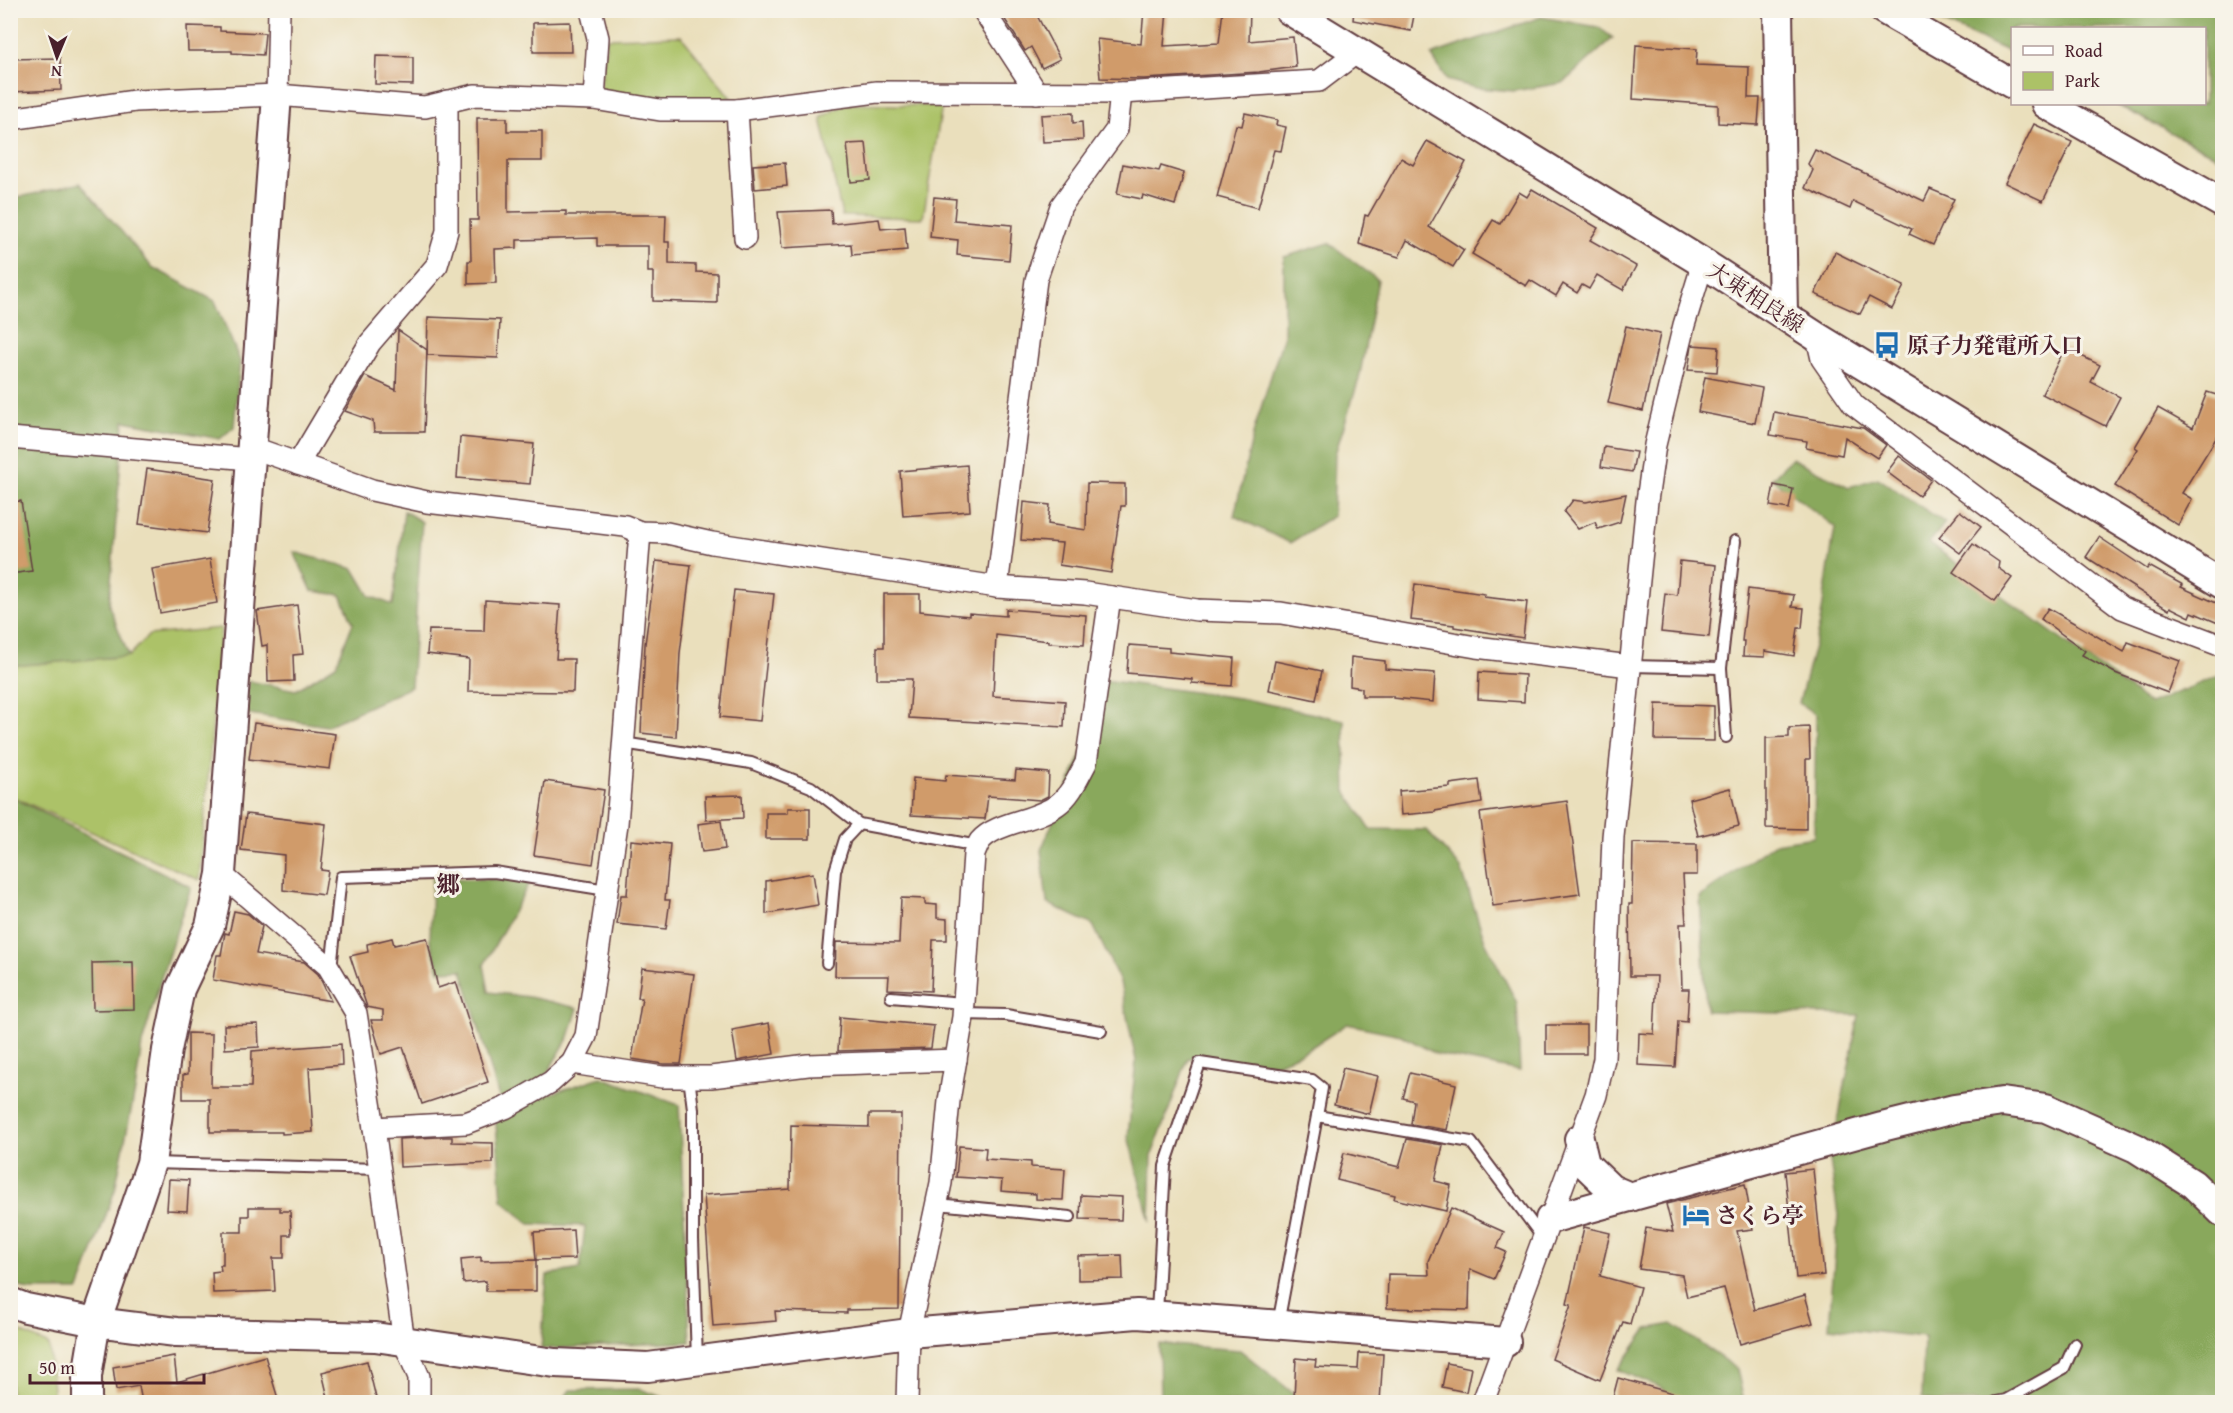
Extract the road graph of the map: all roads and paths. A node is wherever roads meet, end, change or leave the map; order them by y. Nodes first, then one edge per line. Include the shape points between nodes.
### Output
1 (279, 10) edge
2 (591, 10) edge
3 (983, 10) edge
4 (1289, 10) edge
5 (1778, 10) edge
6 (1884, 10) edge
7 (1356, 53) junction
8 (2011, 83) edge
9 (1037, 93) junction
10 (1121, 93) junction
11 (277, 94) junction
12 (594, 99) junction
13 (447, 101) junction
14 (2048, 105) edge
15 (738, 110) junction
16 (10, 119) edge
17 (2223, 203) edge
18 (744, 238) dead end
19 (1703, 263) junction
20 (1783, 315) junction
21 (1817, 337) junction
22 (10, 438) edge
23 (251, 453) junction
24 (298, 464) junction
25 (640, 532) junction
26 (1735, 541) dead end
27 (2223, 584) edge
28 (997, 587) junction
29 (1110, 597) junction
30 (2223, 646) edge
31 (1630, 666) junction
32 (1722, 668) junction
33 (1726, 737) dead end
34 (623, 743) junction
35 (859, 824) junction
36 (978, 846) junction
37 (221, 874) junction
38 (607, 890) junction
39 (827, 963) dead end
40 (331, 971) junction
41 (891, 997) dead end
42 (963, 1009) junction
43 (1101, 1031) dead end
44 (956, 1060) junction
45 (572, 1063) junction
46 (689, 1077) junction
47 (1317, 1116) junction
48 (375, 1128) junction
49 (1579, 1140) junction
50 (151, 1163) junction
51 (380, 1169) junction
52 (1629, 1197) junction
53 (937, 1204) junction
54 (2223, 1212) edge
55 (1070, 1217) dead end
56 (1546, 1228) junction
57 (10, 1302) edge
58 (1157, 1315) junction
59 (96, 1322) junction
60 (1278, 1324) junction
61 (909, 1333) junction
62 (404, 1342) junction
63 (1506, 1342) junction
64 (2075, 1344) dead end
65 (697, 1361) junction
66 (87, 1402) edge
67 (419, 1402) edge
68 (906, 1402) edge
69 (1484, 1402) edge
70 (1996, 1402) edge

1 - 11 street
2 - 12 street via 597,38
3 - 9 street
4 - 7 street, 大東相良線
5 - 20 street
6 - 8 street
7 - 10 street via 1319,81
7 - 19 street, 大東相良線
9 - 10 street
9 - 15 street via 877,92
10 - 28 street via 1117,129 1061,206 1036,280
11 - 13 street via 425,107
11 - 16 street via 135,101
11 - 23 street
12 - 13 street via 475,95
12 - 15 street via 660,110
13 - 24 street via 447,231 437,265 370,343
14 - 17 street
15 - 18 street
19 - 20 street, 大東相良線
19 - 31 street via 1655,445
20 - 21 street, 大東相良線
21 - 27 street, 大東相良線
21 - 30 street via 1822,360 1854,405 2122,608
22 - 23 street
23 - 24 street
23 - 37 street
24 - 25 street via 372,490 427,502 625,526
25 - 28 street via 668,533
25 - 34 street
26 - 32 lane
28 - 29 street
29 - 31 street via 1197,610 1281,614 1476,647
29 - 36 street via 1086,763 1074,787 1043,814 994,831
31 - 32 lane
31 - 49 street via 1613,837 1604,1059
32 - 33 lane
34 - 35 lane via 751,763 811,787
34 - 38 street
35 - 36 lane
35 - 39 lane via 845,839 835,871
36 - 42 street via 974,854
37 - 40 street
37 - 50 street via 210,926 180,989
38 - 40 lane via 494,872 341,877
38 - 45 street via 586,1036
40 - 48 street via 356,1012
41 - 42 lane
42 - 43 lane
42 - 44 street
44 - 46 street via 808,1065
44 - 53 street
45 - 46 street via 662,1077
45 - 48 street via 552,1082 466,1124
46 - 65 lane via 693,1109
47 - 56 lane via 1471,1142
47 - 58 lane via 1322,1088 1312,1080 1200,1063 1166,1166
47 - 60 lane
48 - 51 street
49 - 52 street via 1585,1164 1611,1189
49 - 56 street
50 - 51 lane
50 - 59 street
51 - 62 street
52 - 54 street via 1944,1112 2002,1102 2046,1108 2136,1148 2193,1184
52 - 56 street
53 - 55 lane
53 - 61 street
56 - 63 street
57 - 59 street
58 - 60 street
58 - 61 street
59 - 62 street via 176,1332 375,1337
59 - 66 street
60 - 63 street
61 - 65 street
61 - 68 street
62 - 65 street via 555,1364 648,1367
62 - 67 street via 419,1377
63 - 69 street
64 - 70 lane via 2064,1368

